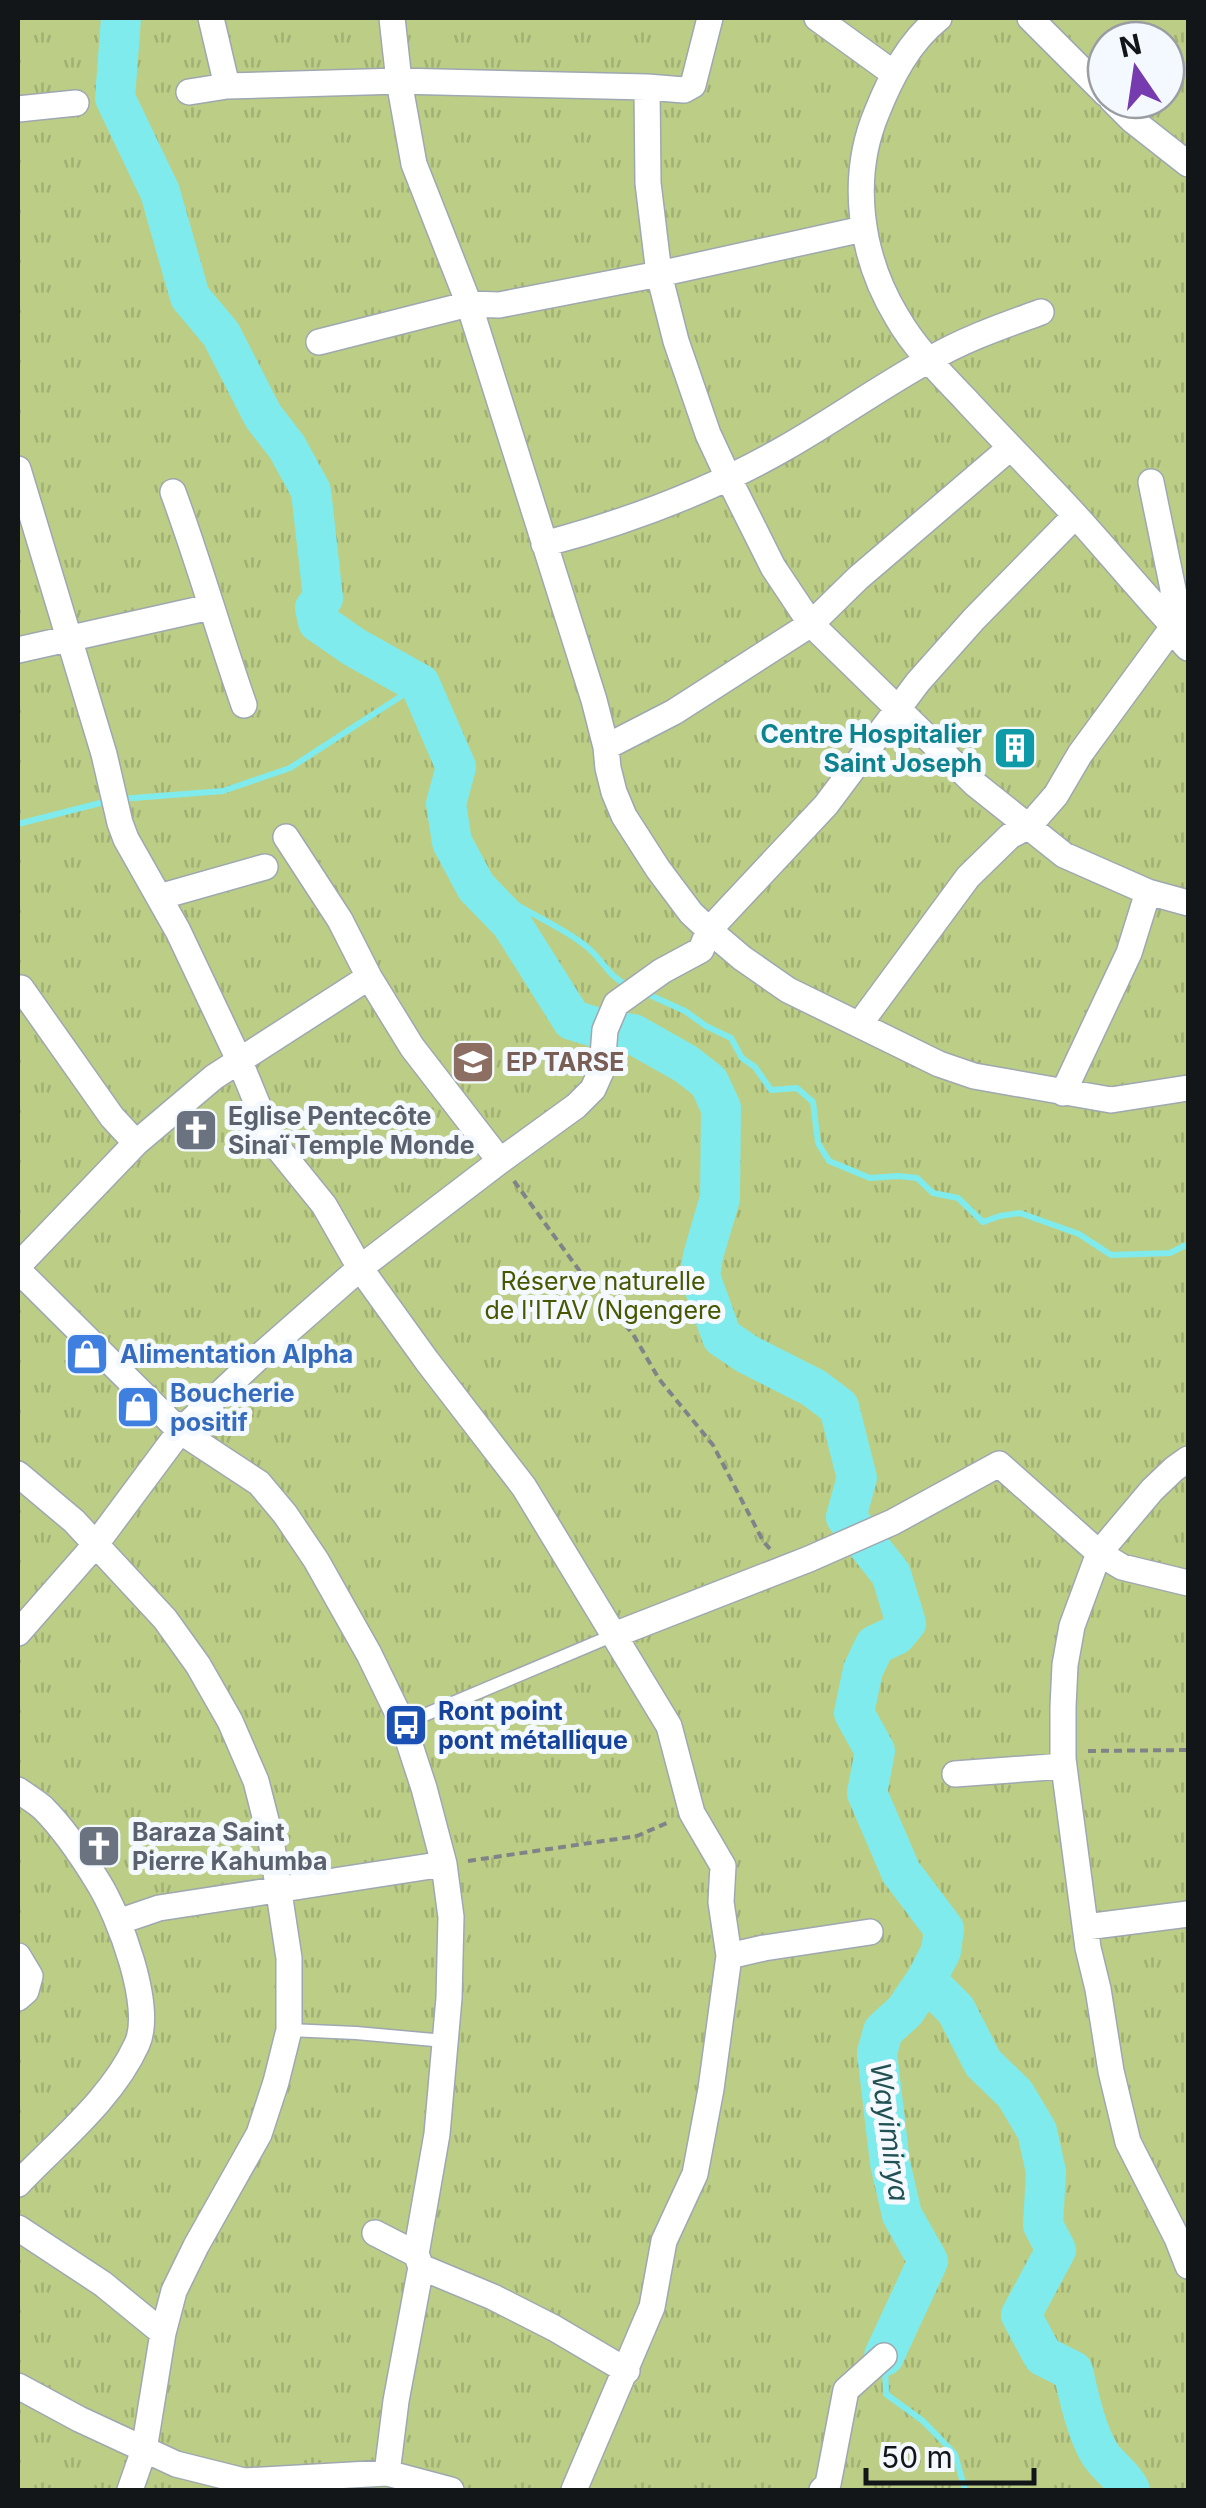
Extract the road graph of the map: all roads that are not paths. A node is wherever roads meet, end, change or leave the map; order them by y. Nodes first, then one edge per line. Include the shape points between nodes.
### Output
1 (211, 18) edge
2 (392, 18) edge
3 (710, 18) edge
4 (818, 18) edge
5 (939, 18) edge
6 (1030, 18) edge
7 (893, 73) junction
8 (1086, 74) edge
9 (399, 81) junction
10 (227, 86) junction
11 (647, 87) junction
12 (188, 92) dead end
13 (76, 102) dead end
14 (18, 108) edge
15 (1132, 120) edge
16 (1188, 164) edge
17 (863, 229) junction
18 (660, 274) junction
19 (469, 304) junction
20 (1042, 312) dead end
21 (319, 342) dead end
22 (929, 359) junction
23 (1010, 448) junction
24 (18, 469) edge
25 (728, 478) junction
26 (1151, 482) dead end
27 (173, 492) dead end
28 (1075, 516) junction
29 (544, 544) junction
30 (1188, 600) edge
31 (210, 607) junction
32 (811, 624) junction
33 (1181, 638) edge
34 (67, 639) junction
35 (18, 650) edge
36 (244, 705) dead end
37 (898, 711) junction
38 (606, 747) junction
39 (1029, 826) junction
40 (286, 837) dead end
41 (265, 867) dead end
42 (1148, 892) junction
43 (159, 897) junction
44 (1188, 903) edge
45 (709, 930) junction
46 (369, 977) junction
47 (18, 990) edge
48 (859, 1025) junction
49 (240, 1062) junction
50 (1188, 1088) edge
51 (1063, 1093) junction
52 (136, 1143) junction
53 (500, 1161) junction
54 (18, 1268) edge
55 (360, 1268) junction
56 (180, 1431) junction
57 (1188, 1459) edge
58 (18, 1474) edge
59 (96, 1544) junction
60 (1100, 1552) junction
61 (1188, 1583) edge
62 (18, 1634) edge
63 (614, 1634) junction
64 (403, 1724) junction
65 (1064, 1759) junction
66 (955, 1774) dead end
67 (18, 1790) edge
68 (444, 1864) junction
69 (279, 1890) junction
70 (1188, 1914) edge
71 (118, 1922) junction
72 (1086, 1927) junction
73 (870, 1932) dead end
74 (18, 1956) edge
75 (730, 1956) junction
76 (18, 1998) edge
77 (289, 2030) junction
78 (446, 2041) junction
79 (18, 2184) edge
80 (18, 2228) edge
81 (375, 2233) dead end
82 (1183, 2235) edge
83 (418, 2260) junction
84 (1188, 2266) edge
85 (162, 2333) junction
86 (884, 2356) dead end
87 (627, 2370) junction
88 (18, 2386) edge
89 (144, 2450) junction
90 (398, 2480) edge
91 (244, 2486) edge
92 (130, 2490) edge
93 (450, 2490) edge
94 (574, 2490) edge
95 (822, 2490) edge

1 - 10 street
2 - 9 street
3 - 11 street via 693,85
4 - 7 street
5 - 7 street
6 - 8 street
7 - 17 street via 863,158
9 - 10 street
9 - 11 street
9 - 19 street via 414,164
10 - 12 street
11 - 18 street via 648,183
13 - 14 street
15 - 16 street
17 - 18 street
17 - 22 street via 896,317
18 - 19 street via 499,306
18 - 25 street via 676,342
19 - 21 street
19 - 29 street
20 - 22 street
22 - 23 street
22 - 25 street
23 - 28 street
23 - 32 street
24 - 34 street
25 - 29 street
25 - 32 street
26 - 33 street
27 - 31 street
28 - 33 street
28 - 37 street via 974,619
29 - 38 street
30 - 33 street
31 - 34 street
31 - 36 street
32 - 37 street
32 - 38 street
33 - 39 street via 1080,754
34 - 35 street
34 - 43 street via 126,840
37 - 39 street
37 - 45 street via 826,805
38 - 45 street via 624,816
39 - 42 street via 1064,856
39 - 48 street via 968,877
40 - 46 street
41 - 43 street
42 - 44 street
42 - 51 street via 1129,953
43 - 49 street
45 - 48 street via 788,990
45 - 53 street via 701,950 616,1004 593,1088
46 - 49 street
46 - 53 street
47 - 52 street
48 - 51 street via 939,1064
49 - 52 street
49 - 55 street via 273,1142 324,1205
50 - 51 street via 1111,1100
52 - 54 street
53 - 55 street
54 - 56 street
55 - 56 street
55 - 63 street via 524,1487
56 - 59 street
56 - 64 street via 260,1483 285,1514
57 - 60 street
58 - 59 street
59 - 62 street
59 - 69 street via 165,1619 230,1721 256,1781
60 - 61 street via 1122,1568
60 - 63 street via 999,1464 798,1564
60 - 65 street via 1072,1626 1062,1707
63 - 64 lane
63 - 75 street via 669,1726 692,1813 723,1866
64 - 68 street
65 - 66 street
65 - 72 street
67 - 71 street via 68,1840
68 - 69 street
68 - 78 street via 452,1917
69 - 71 street via 159,1908
69 - 77 street via 289,1958
70 - 72 street
71 - 79 street via 138,1984 140,2040 100,2098
72 - 82 street via 1128,2142
73 - 75 street
74 - 76 street via 30,1976
75 - 87 street via 695,2174 664,2241 652,2307
77 - 78 lane
77 - 85 street via 259,2134 174,2290
78 - 83 street
80 - 85 street
81 - 83 street
82 - 84 street
83 - 87 street
83 - 90 street via 396,2401
85 - 89 street
86 - 95 street via 846,2390
87 - 94 street
88 - 89 street
89 - 91 street
89 - 92 street
90 - 91 street
90 - 93 street

